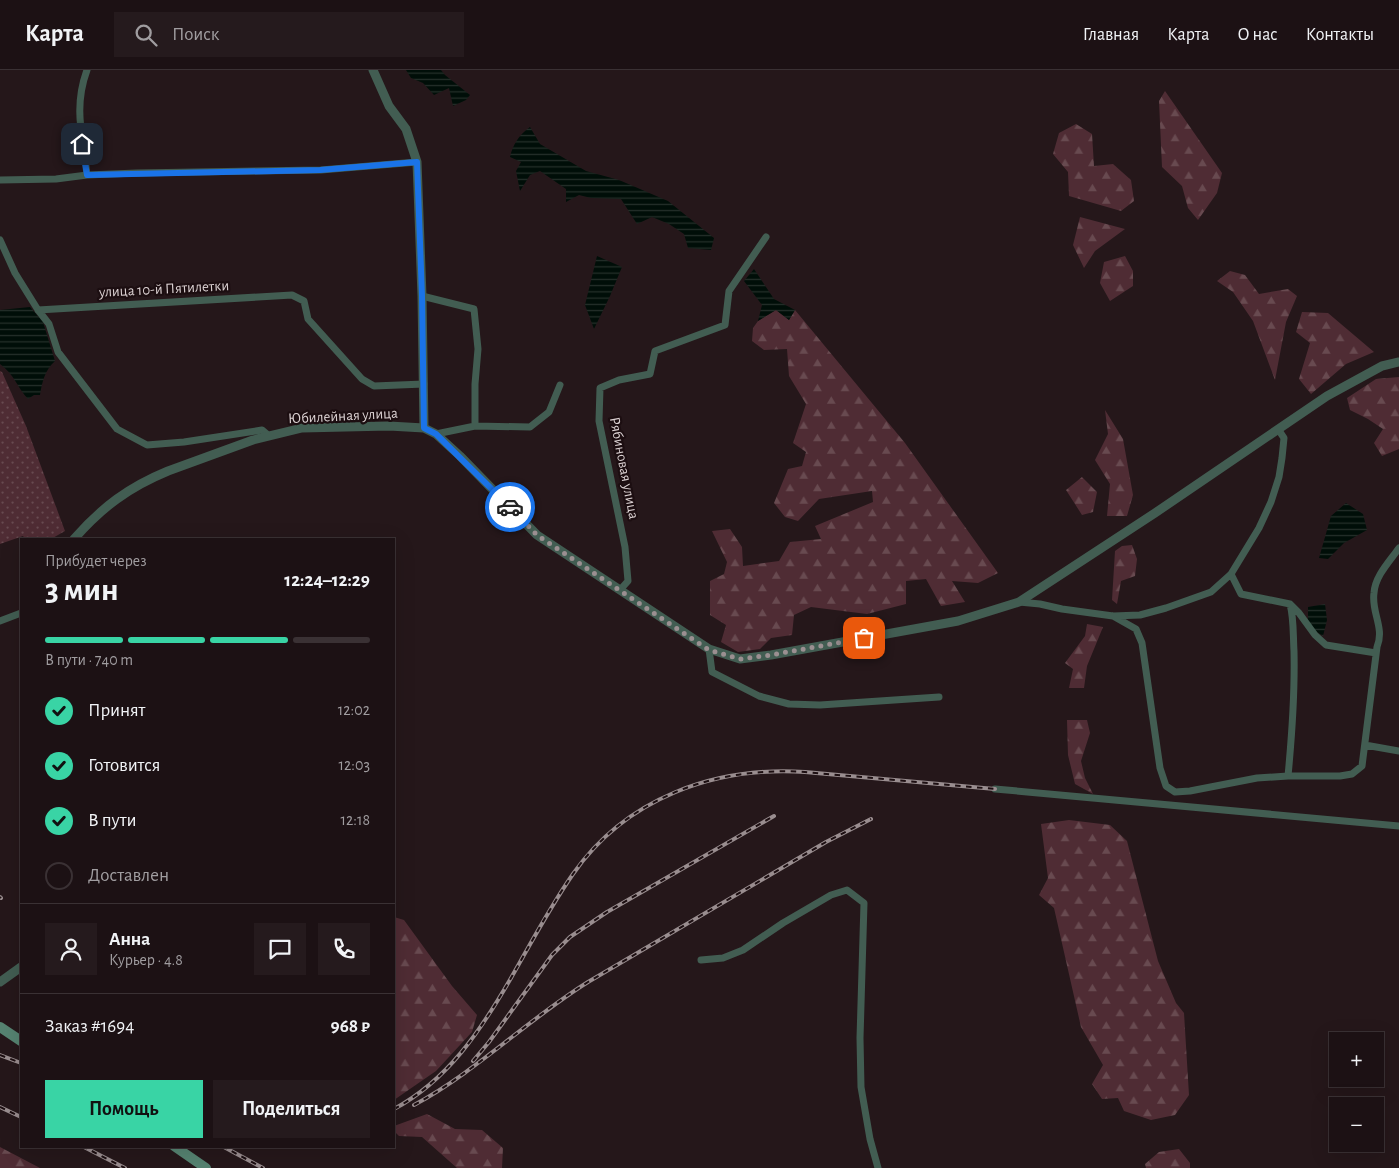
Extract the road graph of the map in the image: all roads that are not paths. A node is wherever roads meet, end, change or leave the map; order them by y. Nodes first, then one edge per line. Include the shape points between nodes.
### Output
1 (87, 70) edge
2 (373, 70) edge
3 (417, 162) junction
4 (87, 175) junction
5 (0, 180) edge
6 (766, 237) dead end
7 (0, 240) edge
8 (422, 296) junction
9 (38, 310) junction
10 (1399, 362) edge
11 (424, 384) junction
12 (560, 385) dead end
13 (476, 426) junction
14 (424, 428) junction
15 (1278, 429) junction
16 (436, 434) junction
17 (269, 436) junction
18 (75, 538) edge
19 (1399, 548) edge
20 (1231, 574) junction
21 (620, 590) junction
22 (1019, 602) junction
23 (1290, 604) junction
24 (20, 614) edge
25 (1113, 616) junction
26 (0, 621) edge
27 (709, 650) junction
28 (1376, 653) junction
29 (938, 697) dead end
30 (1366, 745) junction
31 (1399, 751) edge
32 (1288, 776) junction
33 (995, 789) dead end
34 (1399, 826) edge
35 (701, 960) dead end
36 (20, 968) edge
37 (0, 982) edge
38 (0, 1027) edge
39 (20, 1041) edge
40 (177, 1148) edge
41 (206, 1168) edge
42 (878, 1168) edge

1 - 4 street via 80,96 80,131
2 - 3 street via 389,106 406,129
3 - 4 street via 320,170
3 - 8 street
4 - 5 street
6 - 21 street, Рябиновая улица via 729,291 725,325 655,351 650,374 619,380 600,388 599,421 625,547 628,581
7 - 9 street via 15,273
8 - 11 street
8 - 13 street via 474,309 478,349
9 - 11 street, улица 10-й Пятилетки via 292,296 304,301 308,319 362,379 374,386
9 - 17 street via 49,324 58,352 117,429 147,445 262,430
10 - 15 street, Юбилейная улица via 1382,366 1327,396
11 - 14 street
12 - 13 street via 549,412 530,427
13 - 16 street
14 - 16 street, Юбилейная улица
14 - 17 street, Юбилейная улица via 302,428
15 - 20 street via 1284,438 1271,502
15 - 22 street, Юбилейная улица
16 - 21 street, Юбилейная улица via 537,535
17 - 18 street, Юбилейная улица via 155,477 130,490 102,509
19 - 28 street via 1376,581 1373,604 1380,640
20 - 23 street via 1241,594
20 - 25 street via 1211,592 1140,615
21 - 27 street, Юбилейная улица
22 - 25 street
22 - 27 street, Юбилейная улица via 958,621 771,655 740,659
23 - 28 street via 1326,645
23 - 32 street via 1294,670
24 - 26 street
25 - 32 street via 1136,629 1142,643 1160,768 1166,786 1175,792 1190,791 1257,778
27 - 29 street via 712,672 759,696 789,704 820,706
28 - 30 street
30 - 31 street
30 - 32 street via 1362,766 1352,774
33 - 34 street
35 - 42 street via 723,958 743,950 831,895 847,890 864,903 861,1087
36 - 37 street
38 - 39 main road
40 - 41 main road

